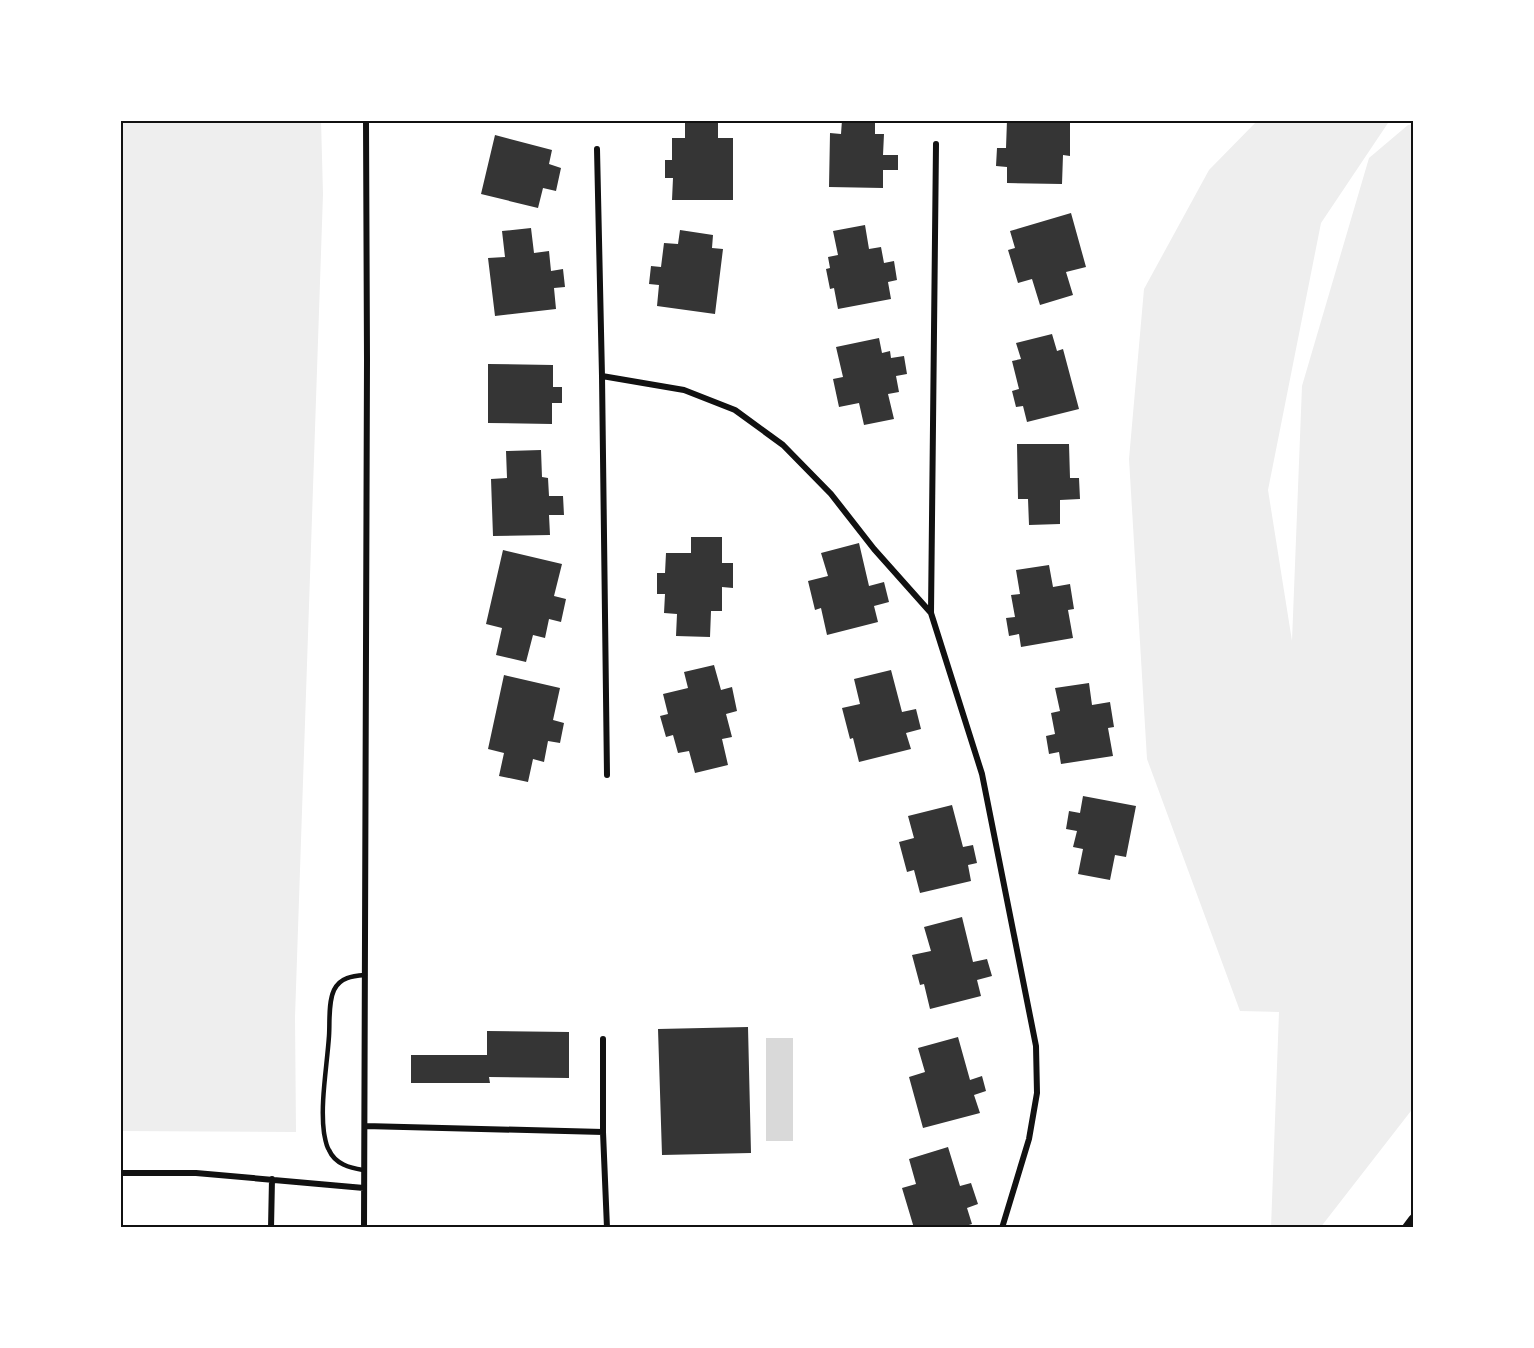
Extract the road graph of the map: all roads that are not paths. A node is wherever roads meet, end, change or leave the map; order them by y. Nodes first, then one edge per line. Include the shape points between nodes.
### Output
1 (366, 120) edge
2 (936, 144) dead end
3 (597, 149) dead end
4 (602, 376) junction
5 (931, 613) junction
6 (607, 775) dead end
7 (365, 975) junction
8 (603, 1039) dead end
9 (365, 1126) junction
10 (603, 1132) junction
11 (363, 1170) junction
12 (120, 1173) edge
13 (272, 1179) junction
14 (364, 1188) junction
15 (1414, 1220) edge
16 (271, 1228) edge
17 (364, 1228) edge
18 (607, 1228) edge
19 (1002, 1228) edge
20 (1408, 1228) edge

1 - 7 street
2 - 5 street
3 - 4 street
4 - 5 street via 684,390 735,410 783,446 831,494
4 - 6 street
5 - 19 street via 982,774 1036,1046 1037,1093 1029,1138
7 - 9 street
7 - 11 lane via 348,977 334,990 324,1104 324,1132 334,1159
8 - 10 street
9 - 10 street
9 - 11 street
10 - 18 street
11 - 14 street
12 - 13 street
13 - 14 street
13 - 16 street
14 - 17 street
15 - 20 main road

